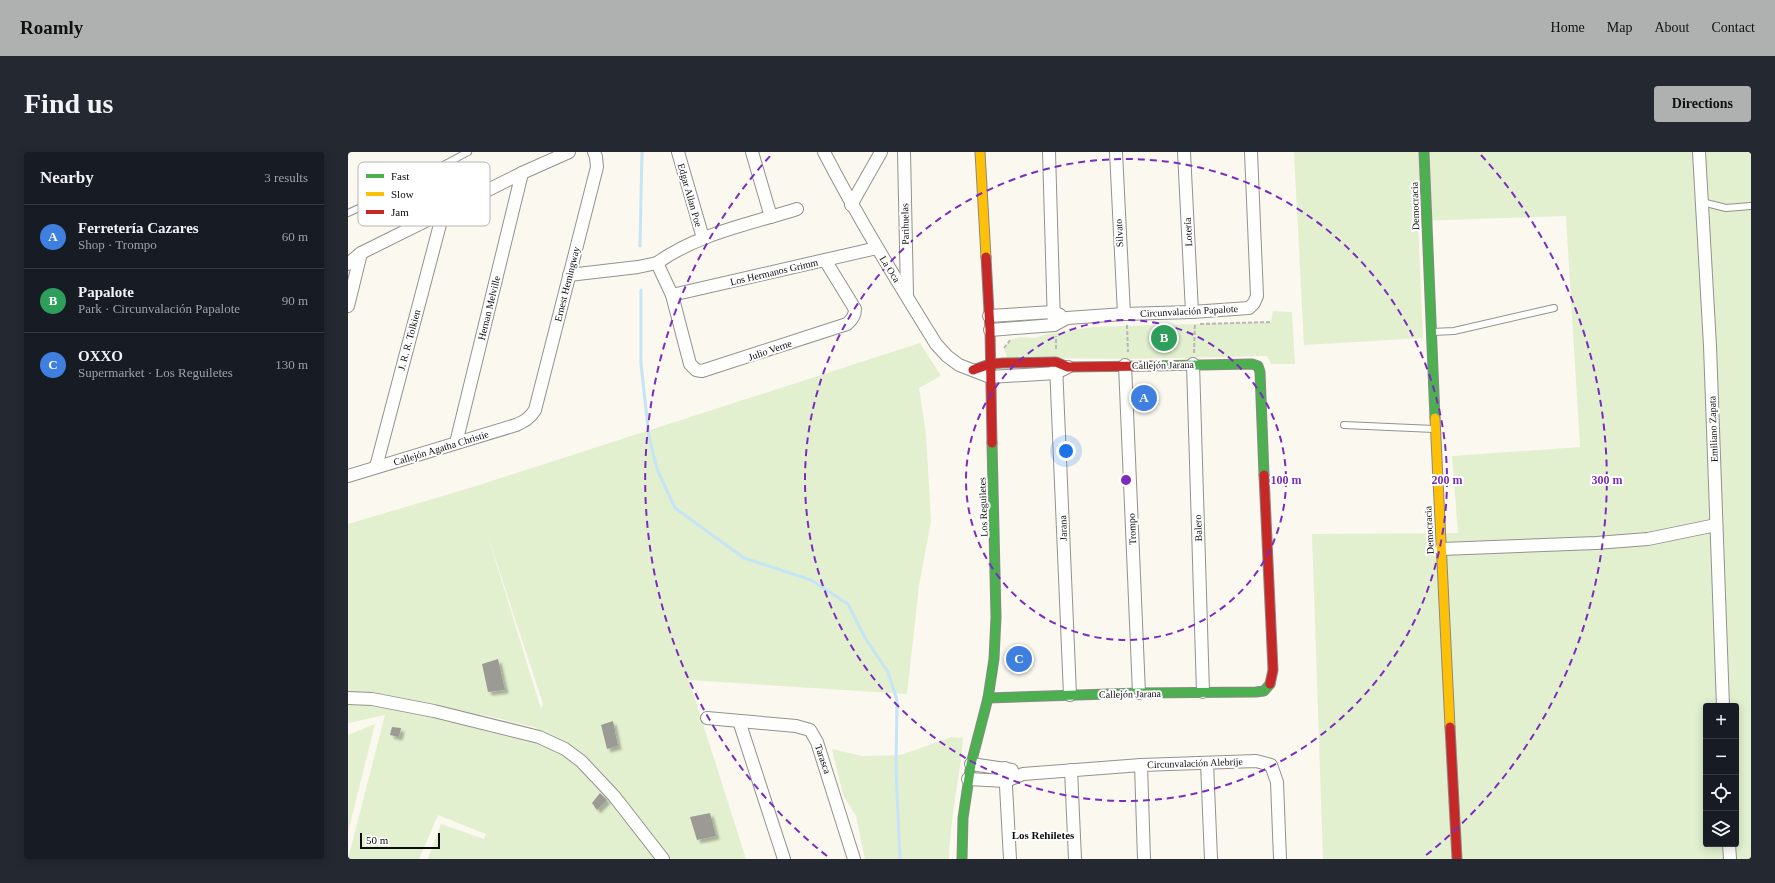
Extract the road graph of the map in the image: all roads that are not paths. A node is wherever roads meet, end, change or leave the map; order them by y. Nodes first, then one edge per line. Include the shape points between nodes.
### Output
1 (468, 152) edge
2 (569, 152) edge
3 (594, 152) edge
4 (678, 152) edge
5 (752, 152) edge
6 (824, 152) edge
7 (881, 152) edge
8 (904, 152) edge
9 (980, 152) edge
10 (1049, 152) edge
11 (1116, 152) edge
12 (1184, 152) edge
13 (1251, 152) edge
14 (1424, 152) edge
15 (1699, 152) edge
16 (449, 162) edge
17 (522, 173) junction
18 (490, 189) edge
19 (1702, 202) junction
20 (851, 205) junction
21 (1751, 206) edge
22 (358, 208) edge
23 (796, 209) dead end
24 (348, 213) edge
25 (772, 217) junction
26 (416, 226) edge
27 (440, 226) edge
28 (702, 238) junction
29 (877, 248) junction
30 (361, 253) junction
31 (825, 260) junction
32 (657, 263) junction
33 (348, 264) edge
34 (569, 275) junction
35 (907, 295) junction
36 (672, 296) junction
37 (348, 306) edge
38 (1554, 308) dead end
39 (1053, 312) junction
40 (1124, 314) junction
41 (989, 316) junction
42 (1067, 318) junction
43 (1193, 318) junction
44 (1054, 325) junction
45 (990, 330) junction
46 (1431, 332) junction
47 (990, 364) junction
48 (1193, 364) junction
49 (1125, 365) junction
50 (1056, 367) junction
51 (1068, 367) joint
52 (972, 370) junction
53 (990, 377) junction
54 (532, 416) joint
55 (1344, 425) dead end
56 (1435, 429) junction
57 (456, 443) junction
58 (376, 467) junction
59 (348, 476) edge
60 (1716, 525) junction
61 (1441, 549) junction
62 (1203, 692) junction
63 (1139, 693) junction
64 (1070, 695) junction
65 (348, 698) edge
66 (988, 698) junction
67 (1723, 703) edge
68 (707, 718) dead end
69 (738, 721) junction
70 (1206, 763) junction
71 (972, 764) junction
72 (1141, 765) junction
73 (1005, 768) junction
74 (1071, 770) junction
75 (1023, 774) junction
76 (968, 779) junction
77 (1006, 781) junction
78 (1729, 847) edge
79 (663, 859) edge
80 (784, 859) edge
81 (854, 859) edge
82 (962, 859) edge
83 (1010, 859) edge
84 (1075, 859) edge
85 (1144, 859) edge
86 (1211, 859) edge
87 (1280, 859) edge
88 (1457, 859) edge
89 (1730, 859) edge

1 - 16 lane
2 - 17 street
3 - 34 street, Ernest Hemingway via 597,167
4 - 28 street, Edgar Allan Poe
5 - 25 street
6 - 20 street, La Oca
7 - 20 street
8 - 35 street, Parihuelas
9 - 41 street, Los Reguiletes
10 - 39 street
11 - 40 street, Silvato
12 - 43 street, Lotería
13 - 43 street, Circunvalación Papalote via 1257,296 1249,308
14 - 46 street, Democracia
15 - 19 street, Emiliano Zapata
17 - 18 street
17 - 57 street, Hernan Melville
19 - 21 lane via 1726,208
19 - 60 street, Emiliano Zapata
20 - 29 street, La Oca
22 - 24 lane
23 - 25 street
25 - 28 street
26 - 30 street
27 - 58 street, J. R. R. Tolkien
28 - 32 street via 679,248
29 - 31 street, Los Hermanos Grimm
29 - 35 street, La Oca
30 - 33 street
30 - 37 street
31 - 36 street, Los Hermanos Grimm
31 - 36 street, Julio Verne via 855,309 852,320 847,324 709,370 696,370 690,364
32 - 34 street
32 - 36 street
34 - 54 street, Ernest Hemingway
35 - 52 street, La Oca via 936,344 959,365
38 - 46 lane via 1461,329
39 - 41 street
39 - 42 street, Circunvalación Papalote
39 - 44 street
40 - 42 street, Circunvalación Papalote
40 - 43 street, Circunvalación Papalote
41 - 45 street, Los Reguiletes
42 - 44 street, Circunvalación Papalote
44 - 45 street
45 - 47 street, Los Reguiletes
46 - 56 street, Democracia
47 - 50 street, Callejón Jarana
47 - 52 street
47 - 53 street, Los Reguiletes
48 - 49 street, Callejón Jarana
48 - 62 street, Balero
48 - 62 street, Callejón Jarana via 1252,364 1258,366 1260,372 1273,662 1273,679 1264,691
49 - 51 street, Callejón Jarana
49 - 63 street, Trompo
50 - 51 street, Callejón Jarana
50 - 53 street, Callejón Jarana
50 - 64 street, Jarana
52 - 53 street, La Oca
53 - 66 street, Los Reguiletes via 996,617 994,659
54 - 57 street, Callejón Agatha Christie via 516,425
55 - 56 lane
56 - 61 street, Democracia
57 - 58 street, Callejón Agatha Christie
58 - 59 street, Callejón Agatha Christie
60 - 61 street via 1648,539
60 - 67 street, Emiliano Zapata
61 - 88 street, Democracia
62 - 63 street, Callejón Jarana
63 - 64 street, Callejón Jarana
64 - 66 street, Callejón Jarana
65 - 79 street via 372,699 434,711 539,737 565,749 581,761 614,796
66 - 71 street, Los Reguiletes
68 - 69 street, Tarasca
69 - 80 street
69 - 81 street, Tarasca via 796,726 810,730 817,742
70 - 72 street, Circunvalación Alebrije
70 - 86 street
70 - 87 street, Circunvalación Alebrije via 1256,761 1271,765 1277,782
71 - 73 street, Circunvalación Alebrije
71 - 76 street, Los Reguiletes
72 - 74 street, Circunvalación Alebrije
72 - 85 street
73 - 75 street, Circunvalación Alebrije
73 - 77 street
74 - 75 street, Circunvalación Alebrije
74 - 84 street
75 - 77 street, Circunvalación Alebrije
76 - 77 street
76 - 82 street, Los Reguiletes via 962,818
77 - 83 street
78 - 89 street

